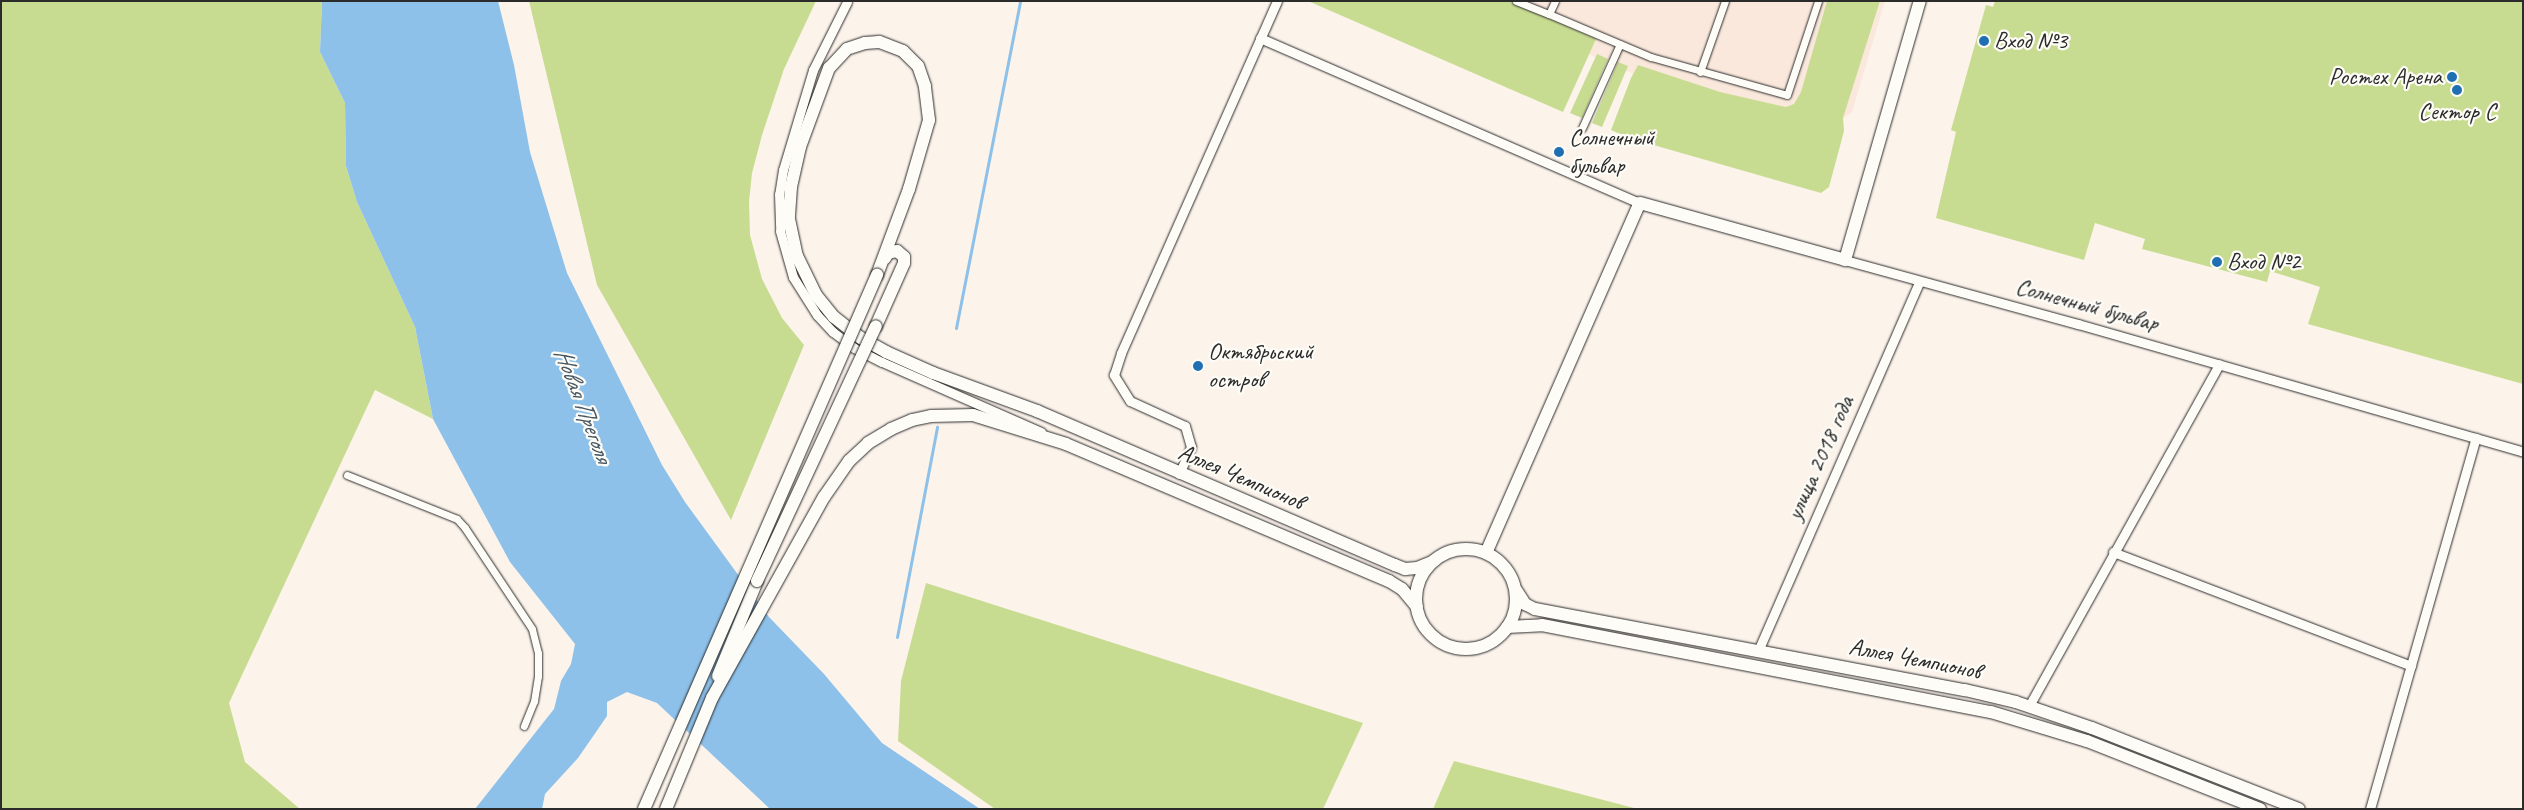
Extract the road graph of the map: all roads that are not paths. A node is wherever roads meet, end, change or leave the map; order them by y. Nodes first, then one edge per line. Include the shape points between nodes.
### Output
1 (1276, 1) edge
2 (1516, 1) edge
3 (1555, 1) edge
4 (1725, 1) edge
5 (1818, 1) edge
6 (1920, 1) edge
7 (847, 2) edge
8 (1549, 14) junction
9 (1260, 38) junction
10 (1620, 44) junction
11 (1700, 72) junction
12 (1582, 128) dead end
13 (1640, 203) junction
14 (885, 258) junction
15 (1845, 260) junction
16 (1919, 282) junction
17 (2219, 364) junction
18 (2476, 438) junction
19 (1066, 444) junction
20 (2523, 452) edge
21 (1179, 474) junction
22 (347, 475) dead end
23 (2113, 552) junction
24 (1486, 553) junction
25 (1432, 562) junction
26 (1516, 590) junction
27 (1417, 607) junction
28 (1507, 627) junction
29 (1758, 651) junction
30 (2411, 666) junction
31 (712, 698) junction
32 (2028, 706) junction
33 (524, 726) dead end
34 (644, 809) edge
35 (666, 809) edge
36 (2260, 809) edge
37 (2299, 809) edge
38 (2370, 809) edge

1 - 9 street
2 - 8 street
3 - 8 street
4 - 11 street
5 - 11 street via 1787,95
6 - 15 main road
7 - 19 street via 814,70 780,186 781,240 799,289 826,325 867,355 1017,419
8 - 10 street
9 - 13 street, Солнечный бульвар
9 - 21 street via 1114,375 1130,401 1185,426 1190,447
10 - 11 street
10 - 12 street
13 - 15 main road, Солнечный бульвар
13 - 24 main road
14 - 21 main road, Аллея Чемпионов via 930,120 924,80 915,62 898,47 872,42 848,49 833,63 822,84 792,180 789,212 794,246 816,295 834,317 872,346 933,373 1037,411
14 - 31 main road, bridge via 888,253 897,251 904,256 904,263 757,581 720,666
14 - 34 main road, Аллея Чемпионов, bridge
15 - 16 street, Солнечный бульвар
16 - 17 street, Солнечный бульвар
16 - 29 street, улица 2018 года
17 - 18 street, Солнечный бульвар
17 - 23 street
18 - 20 street, Солнечный бульвар
18 - 30 street
19 - 27 main road, Аллея Чемпионов via 1389,581
19 - 31 main road, Аллея Чемпионов via 973,415 930,416 912,420 868,443 842,471 773,586
21 - 25 main road, Аллея Чемпионов via 1405,569
22 - 33 street via 457,519 465,528 532,629 538,653 538,676 534,702
23 - 30 street
23 - 32 street
24 - 25 main road, Аллея Чемпионов via 1458,549
24 - 26 main road, Аллея Чемпионов via 1503,564
25 - 27 main road, Аллея Чемпионов via 1420,578
26 - 28 main road via 1515,609
26 - 29 main road, Аллея Чемпионов via 1525,604 1535,609
27 - 28 main road, Аллея Чемпионов via 1430,633 1455,648 1484,645 1501,635
28 - 36 main road, Аллея Чемпионов via 1542,625 1984,710 2087,741
29 - 32 main road, Аллея Чемпионов via 1965,690
30 - 38 street
31 - 35 main road
32 - 37 main road, Аллея Чемпионов

